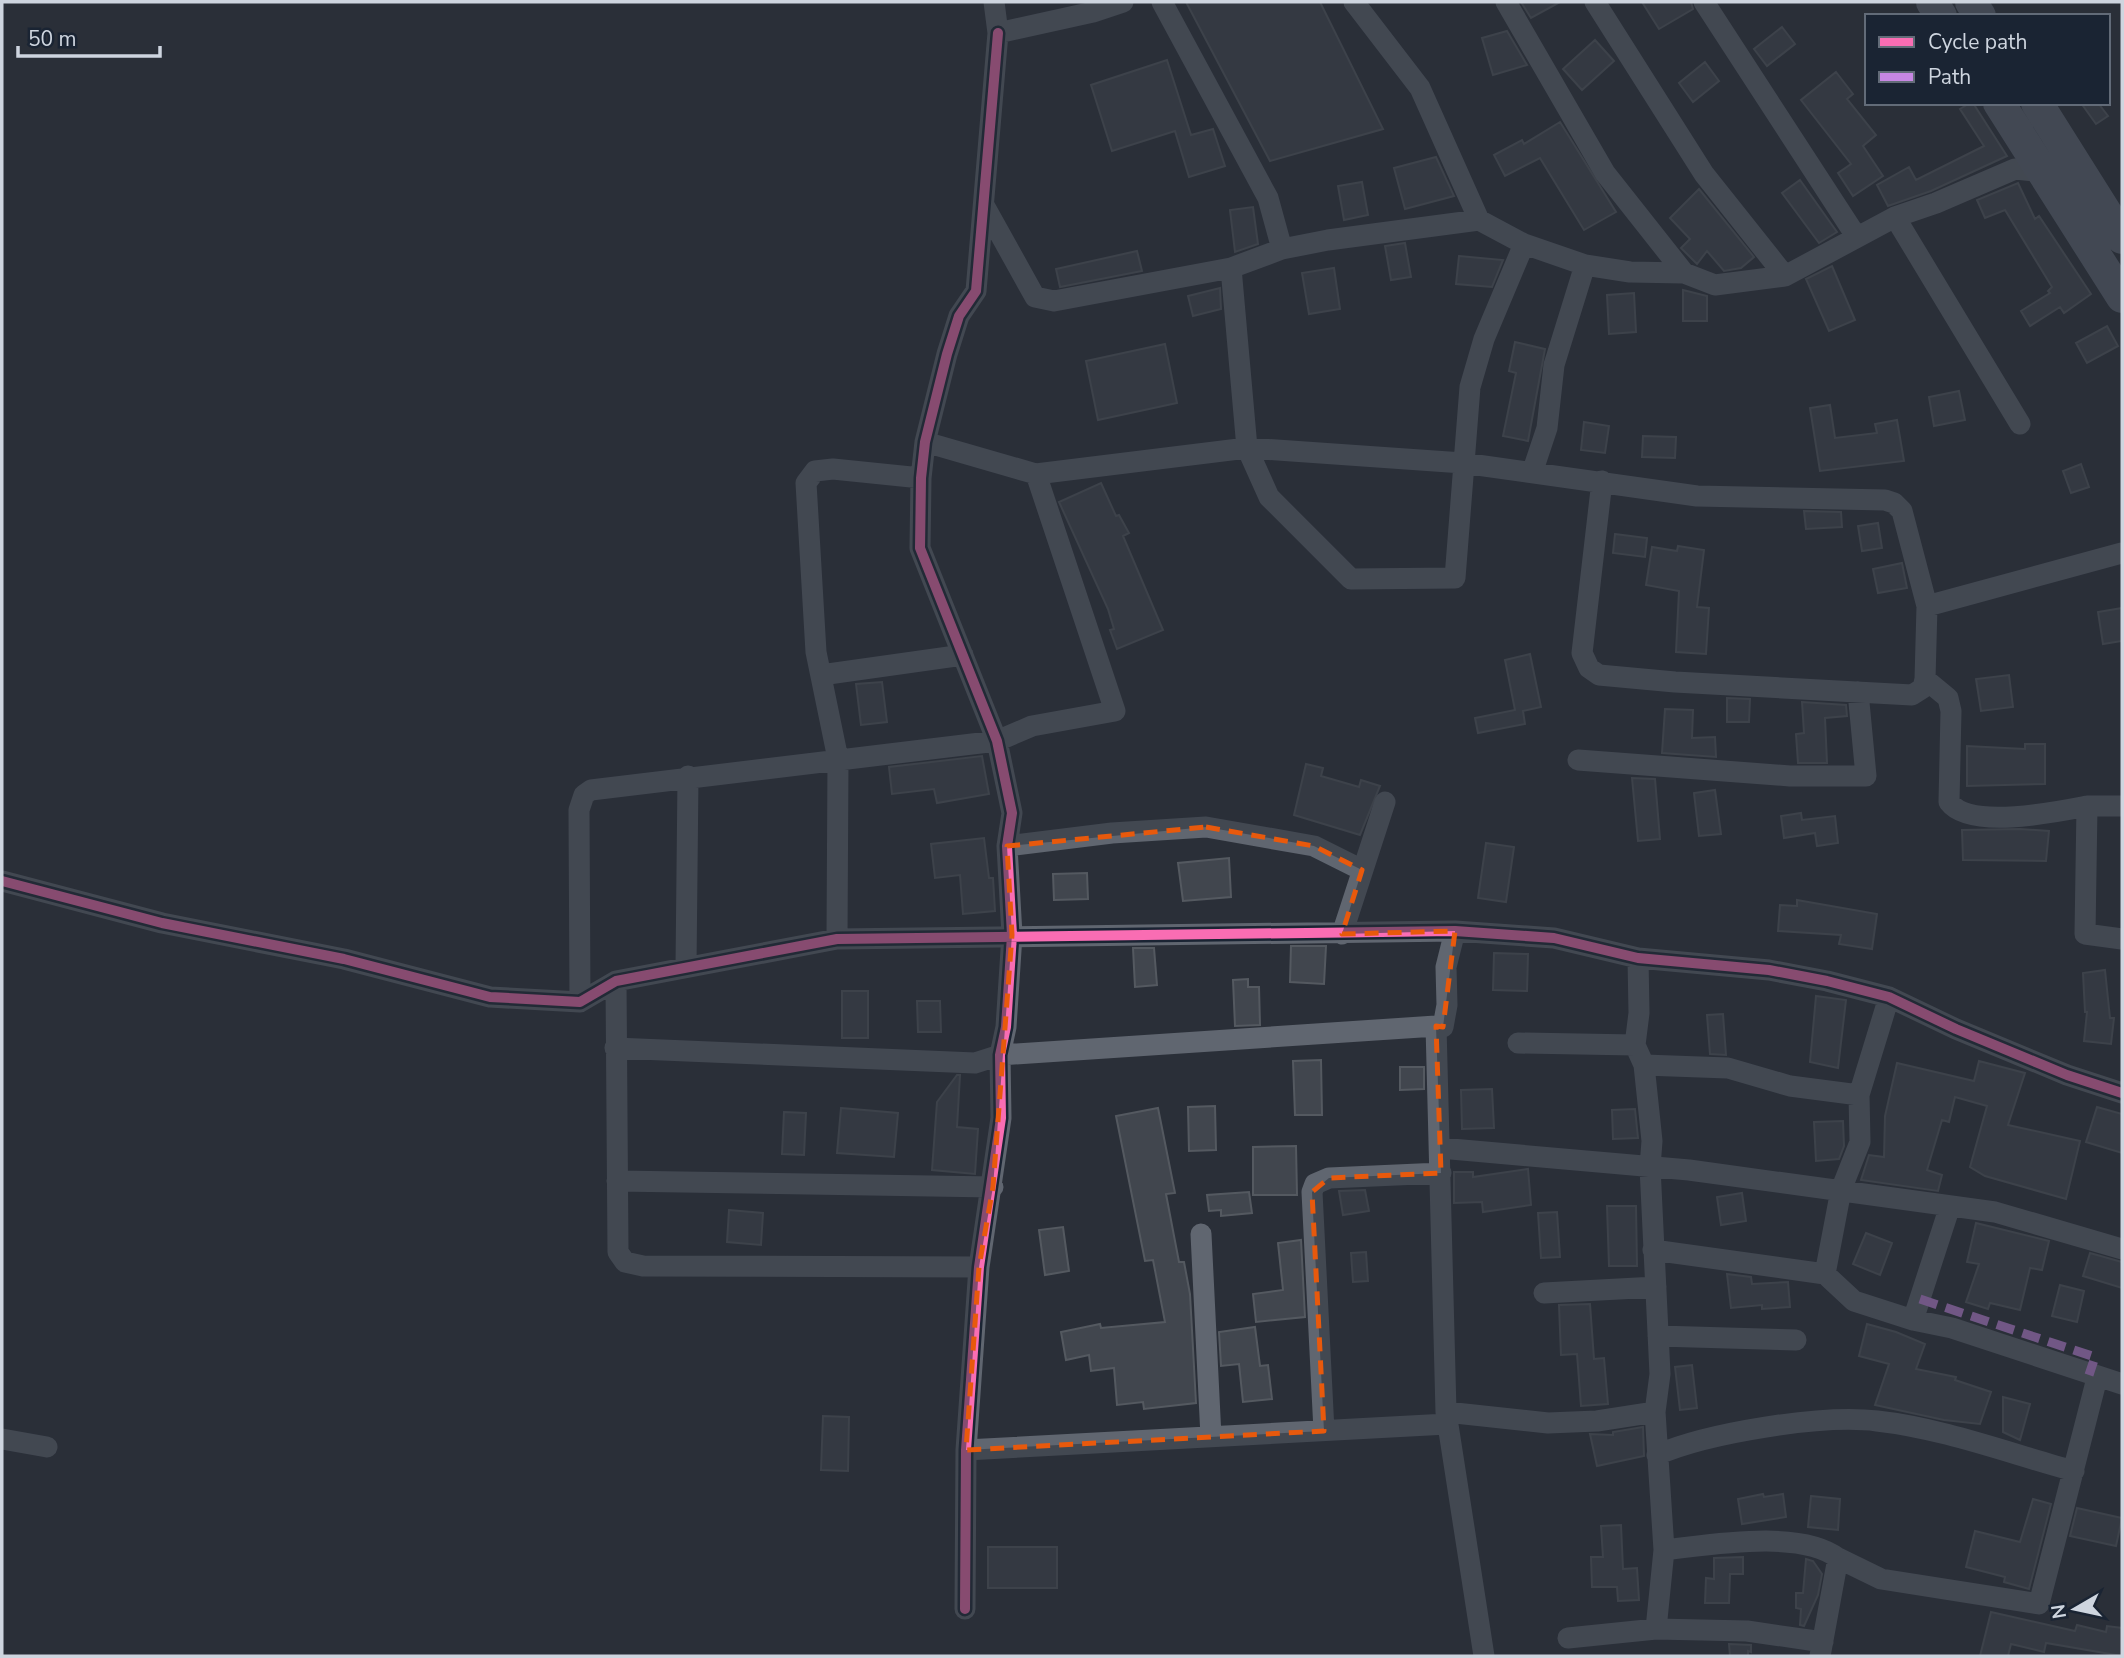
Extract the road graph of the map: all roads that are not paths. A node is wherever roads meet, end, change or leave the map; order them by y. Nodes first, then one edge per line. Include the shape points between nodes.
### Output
1 (994, 2) edge
2 (1123, 2) edge
3 (1162, 2) edge
4 (1354, 2) edge
5 (1506, 2) edge
6 (1595, 2) edge
7 (1704, 2) edge
8 (998, 33) junction
9 (2000, 105) edge
10 (2038, 105) edge
11 (2044, 172) junction
12 (985, 207) junction
13 (1895, 217) junction
14 (1479, 220) junction
15 (1857, 236) junction
16 (2122, 238) edge
17 (1524, 244) junction
18 (1282, 249) junction
19 (1585, 265) junction
20 (1231, 268) junction
21 (1684, 272) junction
22 (1785, 276) junction
23 (2122, 297) edge
24 (2020, 424) dead end
25 (925, 442) junction
26 (1247, 448) junction
27 (1463, 463) junction
28 (1533, 470) junction
29 (1036, 474) junction
30 (921, 478) junction
31 (1602, 481) junction
32 (2122, 553) edge
33 (1927, 606) junction
34 (963, 655) junction
35 (821, 675) junction
36 (1925, 679) junction
37 (1858, 692) junction
38 (997, 741) junction
39 (838, 759) junction
40 (1578, 760) dead end
41 (688, 776) junction
42 (1385, 802) dead end
43 (2087, 806) junction
44 (2122, 806) edge
45 (1007, 846) junction
46 (1362, 870) junction
47 (2, 881) edge
48 (1455, 931) junction
49 (1342, 933) junction
50 (1012, 935) junction
51 (837, 939) junction
52 (2122, 939) edge
53 (1638, 958) junction
54 (686, 967) junction
55 (616, 981) junction
56 (1889, 996) junction
57 (580, 1002) junction
58 (1436, 1026) junction
59 (1518, 1043) dead end
60 (1635, 1045) junction
61 (615, 1048) junction
62 (1000, 1055) junction
63 (1644, 1065) junction
64 (2122, 1093) edge
65 (1859, 1095) junction
66 (1440, 1148) junction
67 (1650, 1167) junction
68 (1441, 1173) junction
69 (617, 1181) junction
70 (993, 1187) junction
71 (1841, 1190) junction
72 (1950, 1206) junction
73 (1201, 1234) dead end
74 (2122, 1249) edge
75 (1653, 1250) junction
76 (979, 1267) junction
77 (1825, 1274) junction
78 (1656, 1287) junction
79 (1544, 1293) dead end
80 (1913, 1320) junction
81 (1658, 1336) junction
82 (1796, 1340) dead end
83 (2097, 1378) junction
84 (2122, 1384) edge
85 (1655, 1412) junction
86 (1446, 1418) junction
87 (1324, 1431) junction
88 (1211, 1437) junction
89 (2, 1438) edge
90 (47, 1447) dead end
91 (966, 1450) junction
92 (1657, 1455) junction
93 (2074, 1471) junction
94 (1664, 1550) junction
95 (1838, 1558) junction
96 (965, 1609) dead end
97 (1656, 1629) junction
98 (1568, 1638) dead end
99 (1821, 1649) edge
100 (1484, 1656) edge

1 - 8 street
2 - 8 street
3 - 18 street via 1268,198
4 - 14 street via 1420,88
5 - 21 street via 1605,173
6 - 22 street via 1704,174
7 - 15 street
8 - 12 street
9 - 11 main road
10 - 16 main road
11 - 13 street via 2015,169
11 - 23 main road
12 - 20 street via 1035,297 1054,301
12 - 25 street via 976,291 959,316
13 - 15 street
13 - 24 street
14 - 17 street
14 - 18 street
15 - 22 street
17 - 19 street
17 - 27 street via 1484,340 1470,387
18 - 20 street
19 - 21 street via 1630,272
19 - 28 street via 1554,365 1547,428
20 - 26 street
21 - 22 street via 1715,285
25 - 29 street
25 - 30 street
26 - 27 street
26 - 27 street via 1269,497 1351,579 1455,578
26 - 29 street
27 - 28 street
28 - 31 street
29 - 38 street via 1115,711 1032,726
30 - 34 street via 920,548
30 - 35 street via 833,469 815,471 806,483
31 - 33 street via 1697,496 1894,503 1902,511
31 - 37 street via 1582,653 1589,668 1599,675 1675,682
32 - 33 street
33 - 36 street
34 - 35 street
34 - 38 street
35 - 39 street
36 - 37 street via 1923,688 1912,695
36 - 43 street via 1948,698 1951,711 1949,802 1955,810 2014,817
37 - 40 street via 1866,776 1790,776
38 - 39 street
38 - 45 street via 1012,813
39 - 41 street
39 - 51 street
41 - 54 street
41 - 57 street via 604,786 584,795 579,810
42 - 46 street
43 - 44 street
43 - 52 street via 2085,934
45 - 46 street via 1112,832 1206,827 1314,846
45 - 50 street
46 - 49 street
47 - 57 street via 162,923 344,959 490,997
48 - 49 street
48 - 53 street via 1554,938
48 - 58 street via 1443,1027
49 - 50 street
50 - 51 street
50 - 62 street
51 - 54 street
53 - 56 street via 1769,970
53 - 60 street
54 - 55 street
55 - 57 street
55 - 61 street
56 - 64 street via 1956,1029
56 - 65 street
58 - 62 street
58 - 66 street
59 - 60 street
60 - 63 street
61 - 62 street via 975,1063
61 - 69 street
62 - 70 street via 1001,1118
63 - 65 street via 1728,1068 1790,1086
63 - 67 street
65 - 71 street via 1860,1142
66 - 67 street
66 - 68 street
67 - 71 street
67 - 75 street
68 - 86 street
68 - 87 street via 1329,1178 1315,1184
69 - 70 street
69 - 76 street via 618,1252 625,1262 643,1266
70 - 76 street
71 - 72 street
71 - 77 street
72 - 74 street via 1995,1212
72 - 80 street
73 - 88 street
75 - 77 street
75 - 78 street
76 - 91 street
77 - 80 street via 1854,1301
78 - 79 street
78 - 81 street
80 - 83 street via 1952,1328
81 - 82 street
81 - 85 street
83 - 84 street
83 - 93 street
85 - 86 street via 1548,1423
85 - 92 street
86 - 87 street
86 - 100 street
87 - 88 street
88 - 91 street
89 - 90 street
91 - 96 street
92 - 93 street via 1685,1443 1767,1427 1875,1420
92 - 94 street
93 - 95 street via 2039,1604 1881,1578
94 - 95 street via 1784,1542 1826,1549
94 - 97 street
95 - 99 street
97 - 98 street
97 - 99 street via 1746,1631

